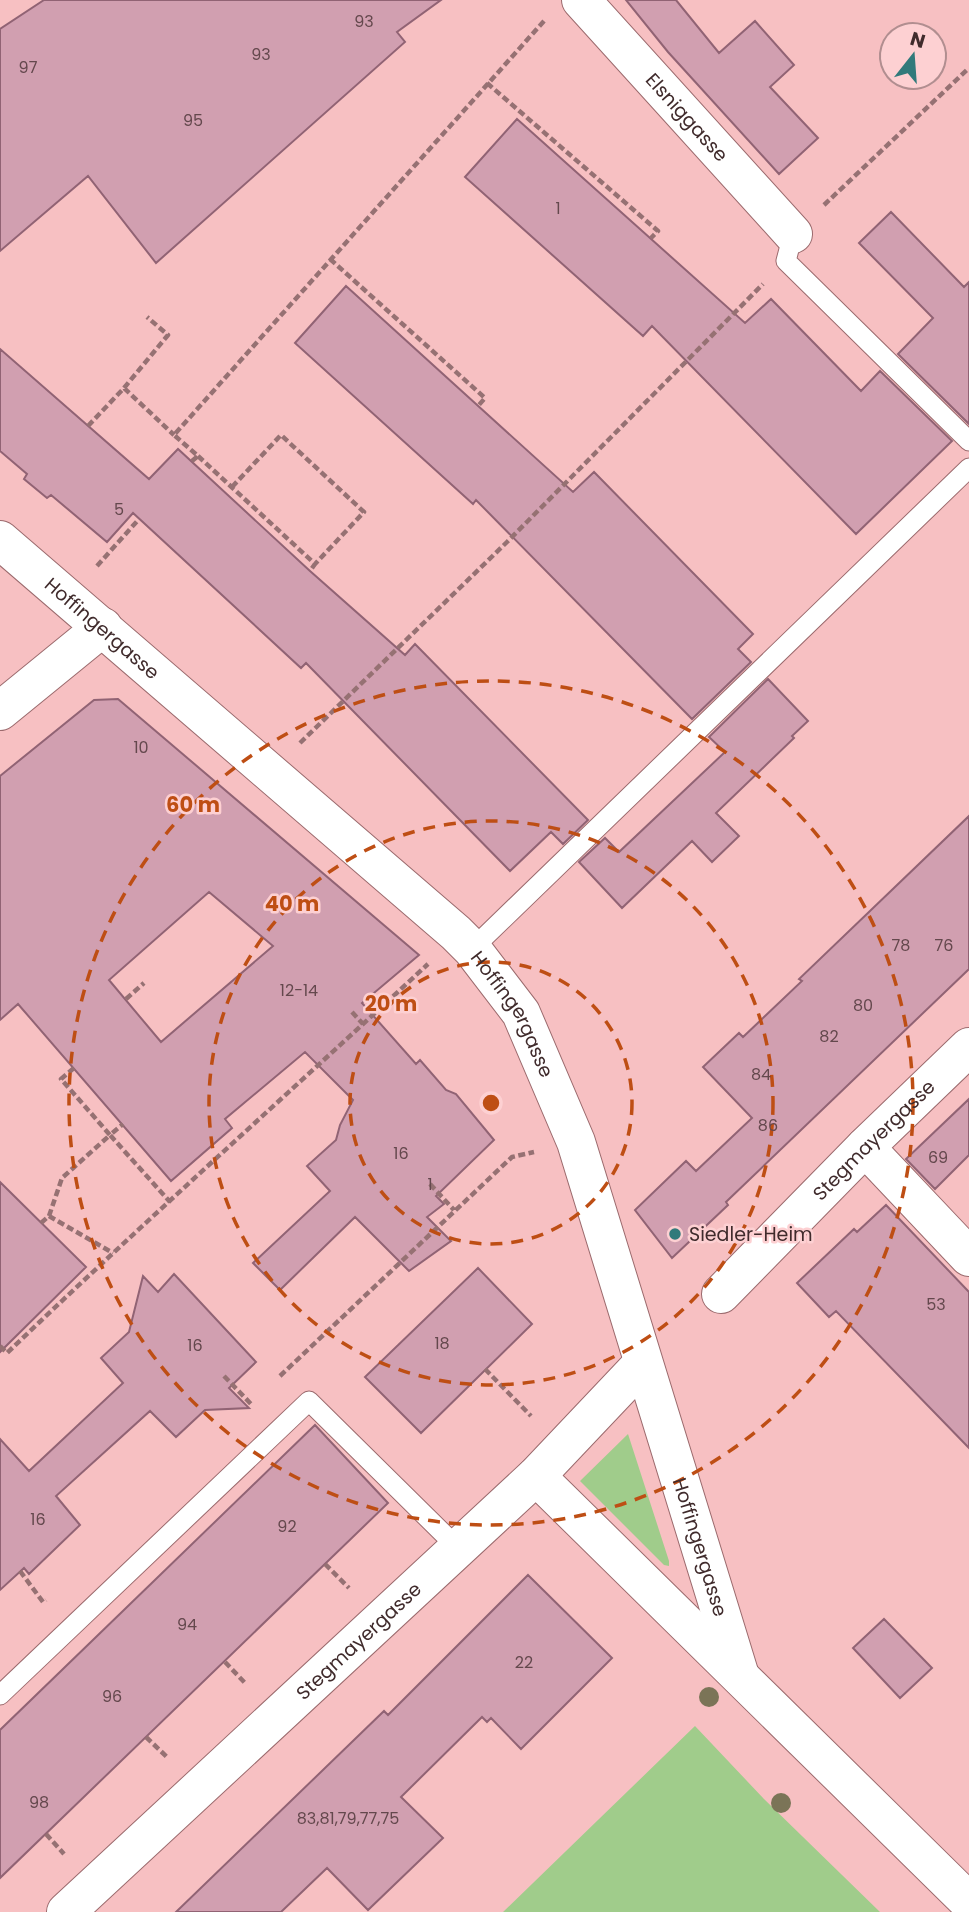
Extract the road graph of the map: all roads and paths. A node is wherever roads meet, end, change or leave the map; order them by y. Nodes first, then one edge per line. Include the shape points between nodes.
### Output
1 (581, 0) edge
2 (546, 18) dead end
3 (969, 68) edge
4 (487, 83) junction
5 (651, 238) dead end
6 (789, 247) junction
7 (330, 259) junction
8 (147, 317) dead end
9 (124, 388) junction
10 (478, 406) dead end
11 (88, 426) dead end
12 (174, 435) junction
13 (969, 442) edge
14 (198, 456) junction
15 (192, 461) dead end
16 (969, 468) edge
17 (232, 487) junction
18 (139, 519) dead end
19 (0, 540) edge
20 (315, 564) junction
21 (310, 571) dead end
22 (68, 598) junction
23 (103, 627) junction
24 (0, 711) edge
25 (270, 772) junction
26 (278, 905) dead end
27 (284, 910) dead end
28 (465, 942) junction
29 (144, 983) dead end
30 (126, 999) dead end
31 (352, 1012) dead end
32 (363, 1024) junction
33 (969, 1047) edge
34 (74, 1068) dead end
35 (123, 1124) dead end
36 (110, 1135) junction
37 (576, 1142) junction
38 (865, 1147) junction
39 (430, 1184) dead end
40 (170, 1202) junction
41 (454, 1210) junction
42 (49, 1216) junction
43 (41, 1223) dead end
44 (113, 1253) junction
45 (969, 1257) edge
46 (721, 1294) dead end
47 (0, 1346) edge
48 (643, 1363) junction
49 (485, 1369) dead end
50 (224, 1376) dead end
51 (271, 1386) dead end
52 (261, 1395) dead end
53 (251, 1404) junction
54 (242, 1413) dead end
55 (563, 1449) junction
56 (536, 1476) junction
57 (458, 1548) junction
58 (20, 1571) dead end
59 (53, 1593) dead end
60 (740, 1676) junction
61 (0, 1695) edge
62 (969, 1902) edge
63 (66, 1912) edge

1 - 6 street, Elsniggasse
2 - 4 path
3 - 6 path
4 - 5 path via 658,231
4 - 7 path
6 - 13 lane
6 - 25 path via 507,542
7 - 10 path via 485,398
7 - 12 path
8 - 9 path via 168,335
9 - 11 path
9 - 12 path
12 - 14 path
14 - 15 path
14 - 17 path
16 - 28 lane
17 - 20 path
17 - 20 path via 281,435 318,469 364,512
18 - 22 path
19 - 22 street, Hoffingergasse
20 - 21 path
22 - 23 street, Hoffingergasse
23 - 24 street
23 - 25 street, Hoffingergasse
25 - 28 street, Hoffingergasse
26 - 27 path
28 - 32 path
28 - 37 street, Hoffingergasse via 521,1013
29 - 30 path
31 - 32 path
32 - 40 path
33 - 38 street, Stegmayergasse
34 - 36 path via 61,1079
35 - 36 path
36 - 40 path
36 - 42 path via 62,1178
37 - 41 path via 512,1157
37 - 48 street, Hoffingergasse
38 - 45 street
38 - 46 street, Stegmayergasse
39 - 41 path
40 - 44 path
41 - 51 path
42 - 43 path
42 - 44 path
44 - 47 path via 7,1353
48 - 55 street, Stegmayergasse
48 - 60 street, Hoffingergasse
49 - 55 path
50 - 53 path
52 - 53 path
53 - 54 path
55 - 56 street, Stegmayergasse
56 - 57 street, Stegmayergasse
56 - 60 street, Hoffingergasse
57 - 61 lane via 309,1401
57 - 63 street, Stegmayergasse
58 - 59 path via 43,1602
60 - 62 street, Hoffingergasse

